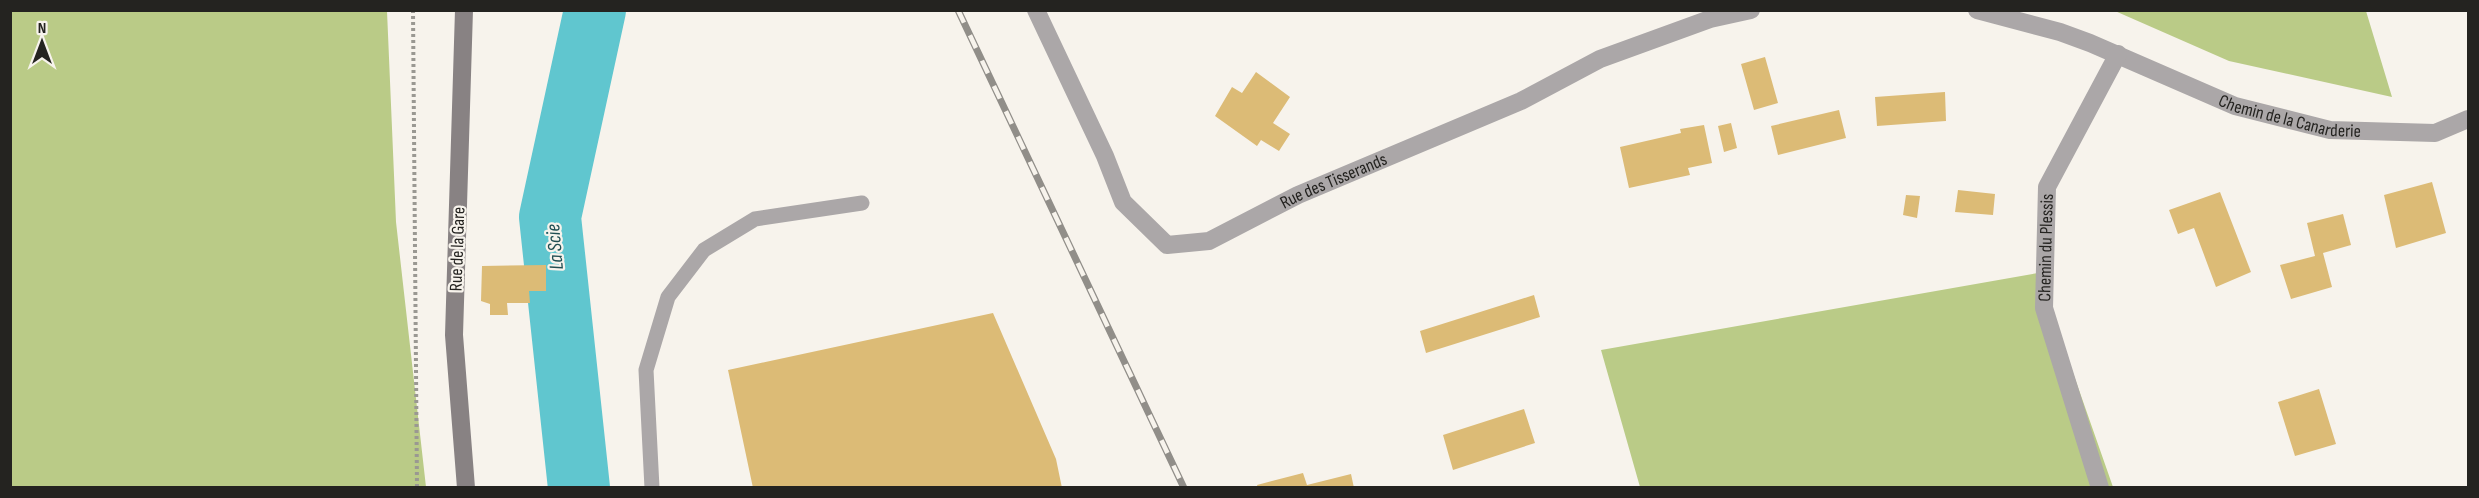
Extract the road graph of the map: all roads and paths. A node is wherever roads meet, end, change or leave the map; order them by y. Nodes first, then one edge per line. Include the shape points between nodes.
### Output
1 (413, 10) edge
2 (465, 10) edge
3 (1036, 10) edge
4 (1751, 10) edge
5 (1977, 10) edge
6 (2118, 54) junction
7 (2469, 119) edge
8 (861, 203) dead end
9 (417, 488) edge
10 (466, 488) edge
11 (652, 488) edge
12 (2100, 488) edge

1 - 9 path
2 - 10 street, Rue de la Gare via 454,335
3 - 4 street, Rue des Tisserands via 1123,202 1167,245 1209,241 1298,195 1521,101 1600,59 1710,19
5 - 6 street via 2060,32
6 - 7 street, Chemin de la Canarderie via 2235,106 2330,130 2435,133
6 - 12 street, Chemin du Plessis via 2047,187 2044,308
8 - 11 lane via 755,219 704,250 668,297 646,370

